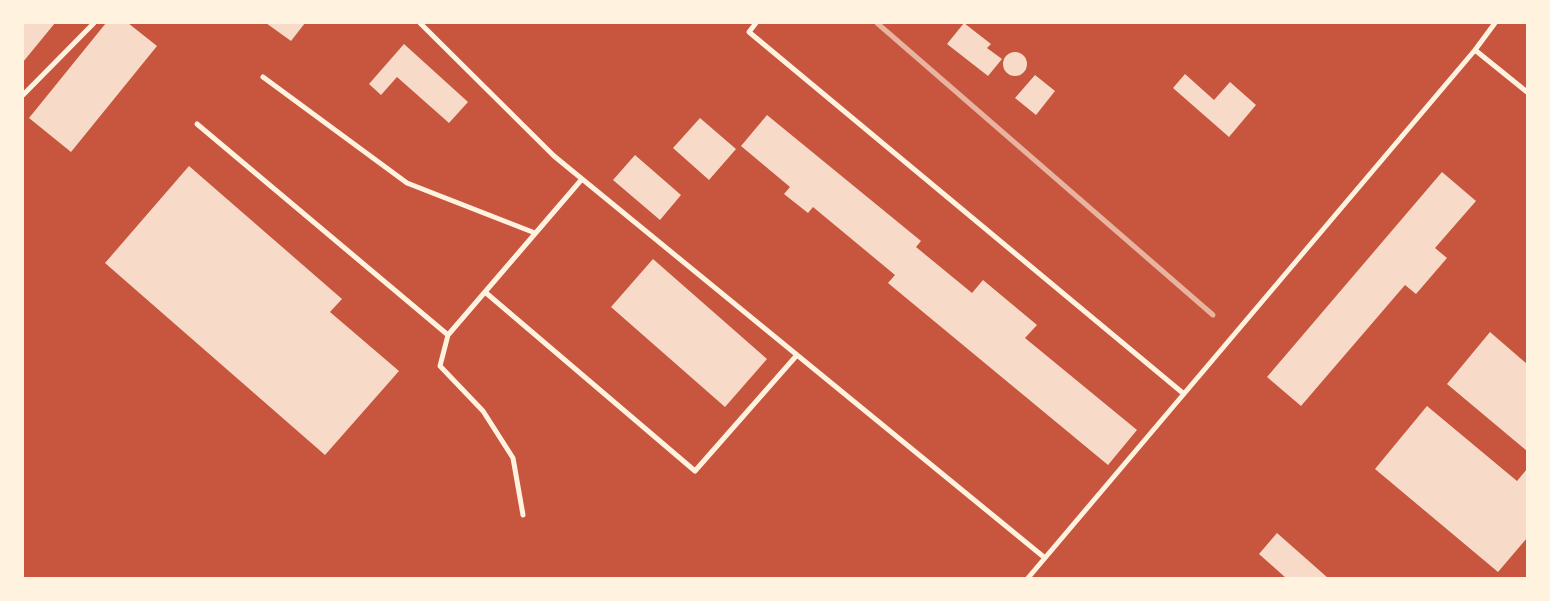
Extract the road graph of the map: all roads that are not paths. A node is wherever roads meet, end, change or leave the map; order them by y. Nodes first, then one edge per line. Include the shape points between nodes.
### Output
1 (94, 23) edge
2 (420, 23) edge
3 (755, 23) edge
4 (1495, 23) edge
5 (1475, 50) junction
6 (263, 77) dead end
7 (1527, 92) edge
8 (23, 95) edge
9 (197, 124) dead end
10 (582, 179) junction
11 (536, 233) junction
12 (485, 292) junction
13 (448, 335) junction
14 (797, 355) junction
15 (1184, 394) junction
16 (523, 515) dead end
17 (1045, 558) junction
18 (1027, 578) edge

1 - 8 lane
2 - 10 lane
3 - 15 lane via 749,32
4 - 5 lane
5 - 7 lane
5 - 15 lane
6 - 11 lane via 407,183
9 - 13 lane
10 - 11 lane
10 - 14 lane
11 - 12 lane
12 - 13 lane
12 - 14 lane via 695,471
13 - 16 lane via 440,366 483,411 513,457
14 - 17 lane
15 - 17 lane
17 - 18 lane

